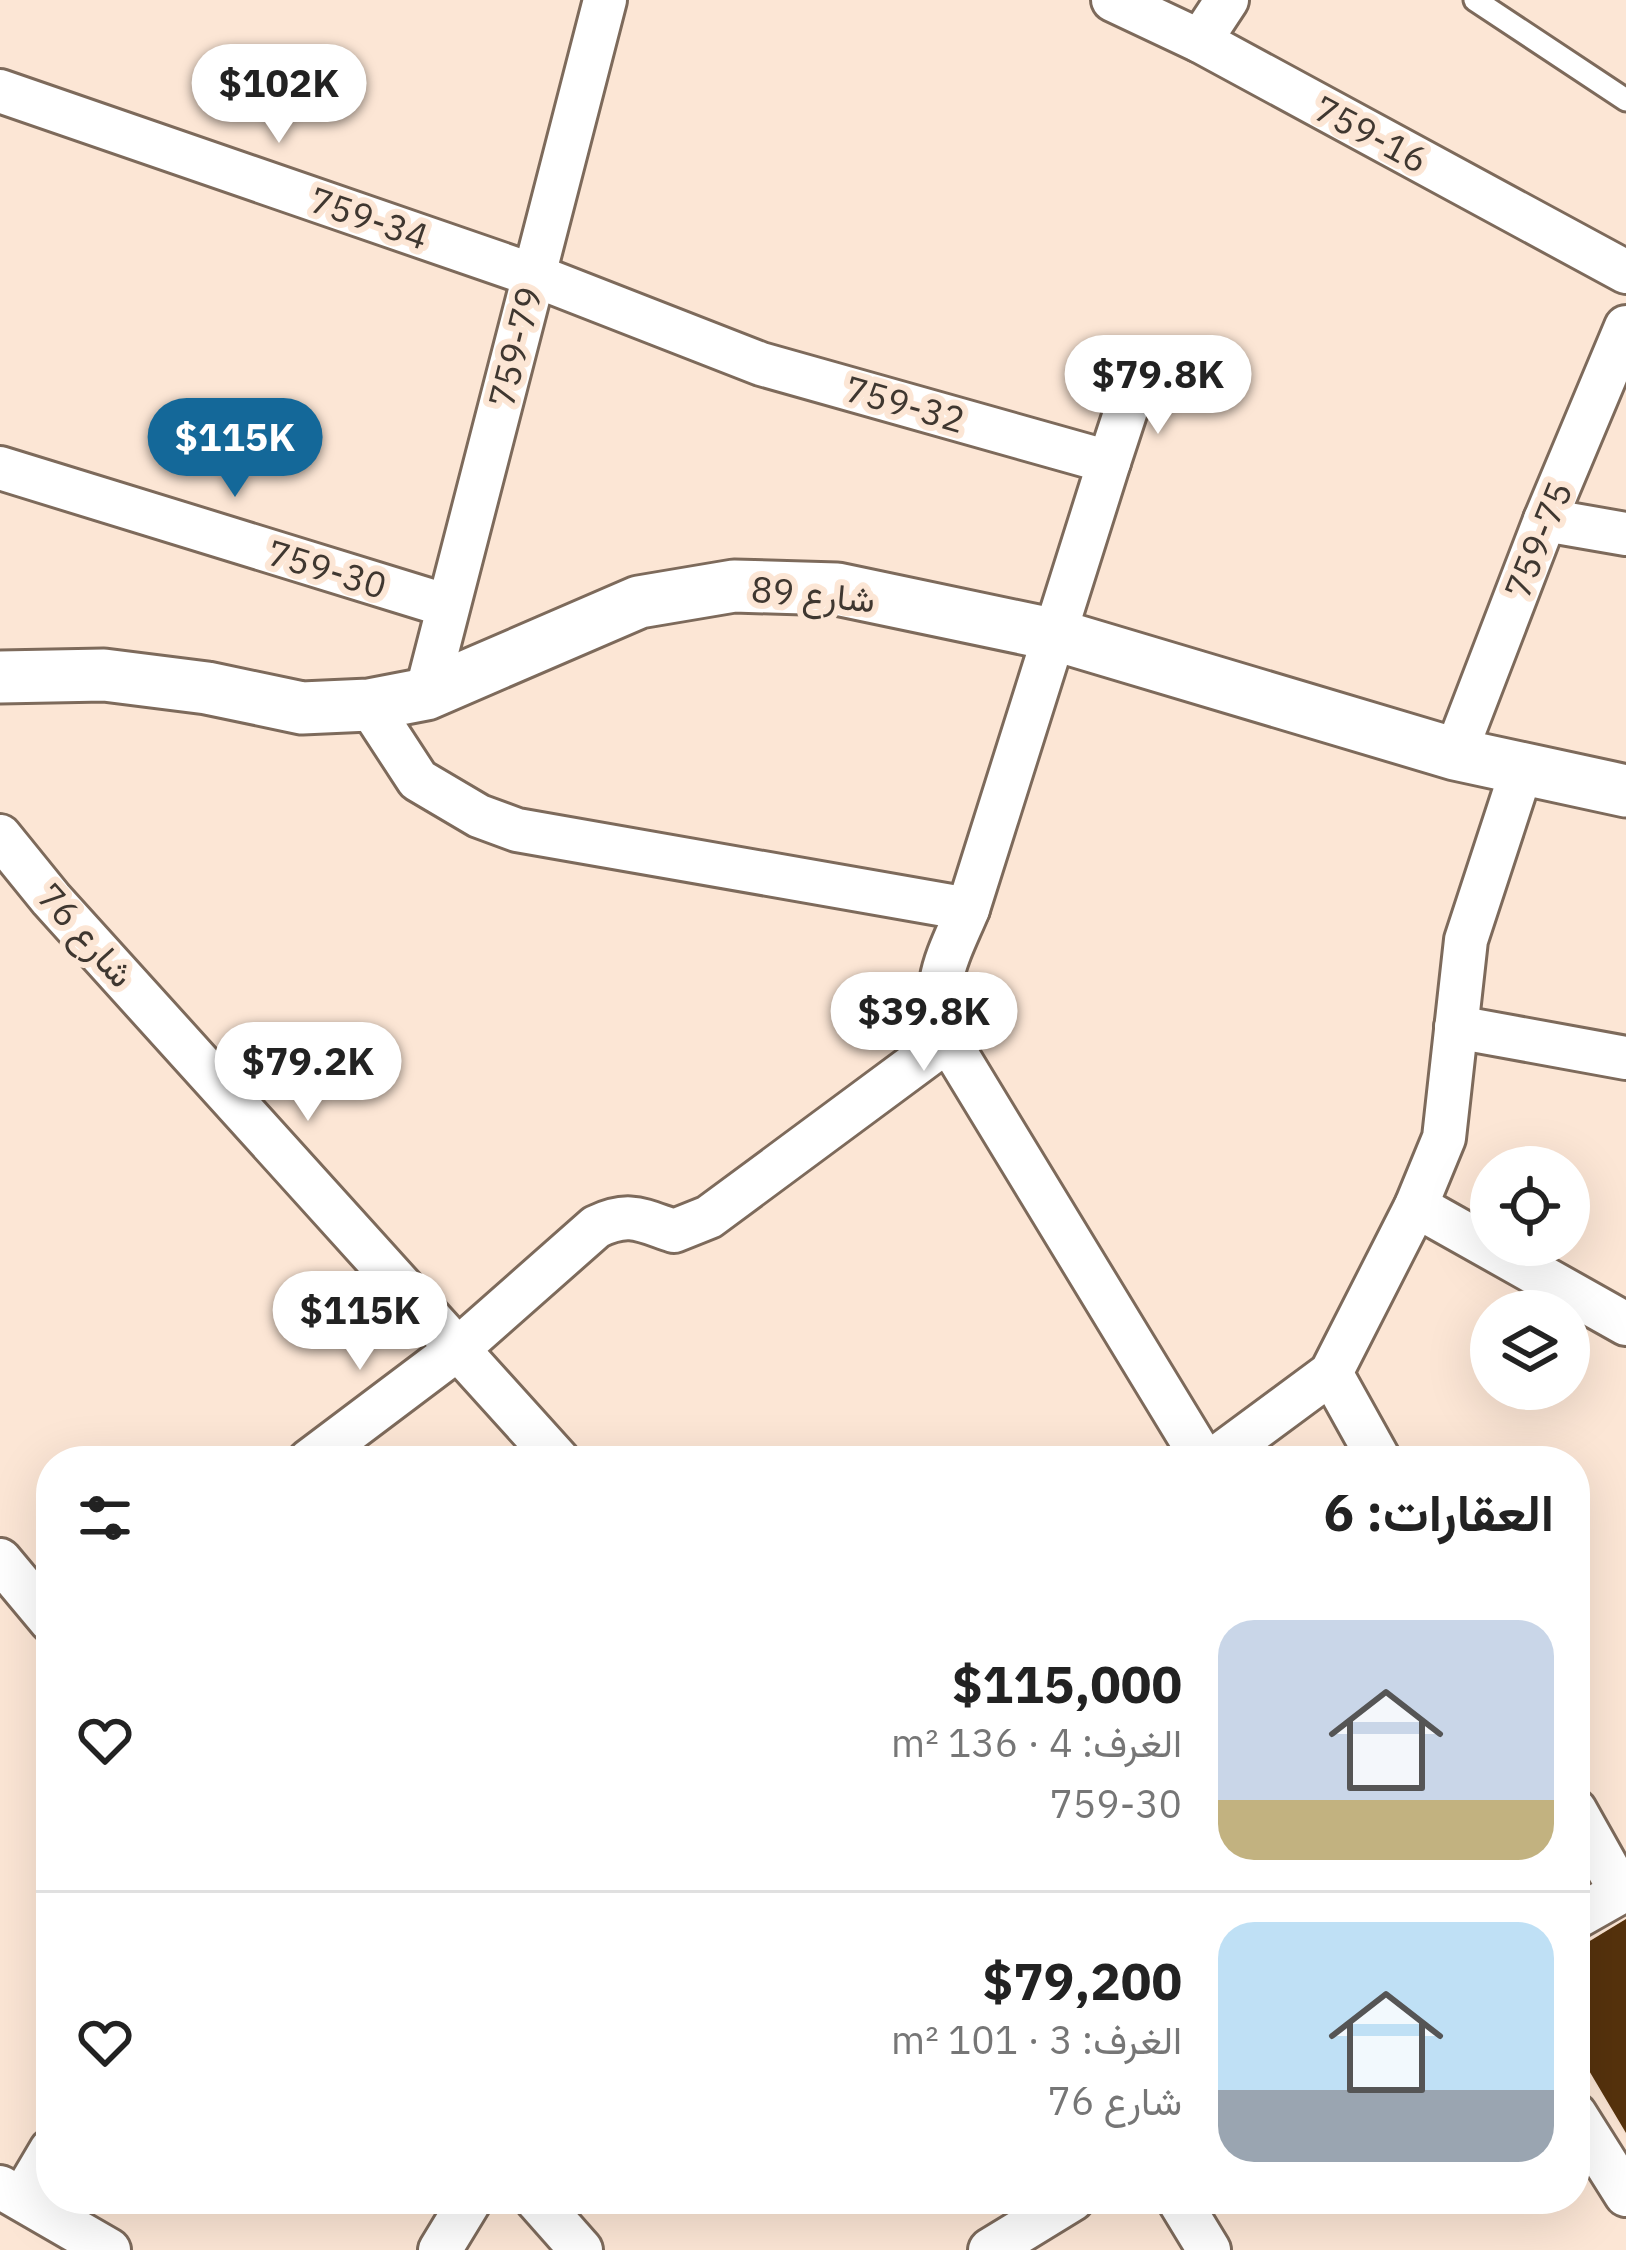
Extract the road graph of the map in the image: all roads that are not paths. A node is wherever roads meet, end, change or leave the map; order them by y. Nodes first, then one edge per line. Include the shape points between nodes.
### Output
1 (604, 0) edge
2 (1113, 0) edge
3 (1227, 0) edge
4 (1475, 0) edge
5 (1200, 41) junction
6 (0, 91) edge
7 (1626, 100) edge
8 (1626, 272) edge
9 (533, 274) junction
10 (1626, 327) edge
11 (1132, 388) dead end
12 (1109, 462) junction
13 (0, 468) edge
14 (1545, 520) junction
15 (1626, 534) edge
16 (448, 606) junction
17 (1056, 635) junction
18 (0, 676) edge
19 (426, 694) junction
20 (369, 705) junction
21 (1456, 754) junction
22 (1522, 769) junction
23 (1626, 791) edge
24 (0, 836) edge
25 (968, 909) junction
26 (1456, 1027) junction
27 (948, 1040) junction
28 (1626, 1058) edge
29 (1416, 1206) junction
30 (1626, 1324) edge
31 (459, 1348) junction
32 (1331, 1373) junction
33 (329, 1446) edge
34 (546, 1446) edge
35 (1199, 1446) edge
36 (1229, 1446) edge
37 (1372, 1446) edge
38 (0, 1560) edge
39 (36, 1603) edge
40 (1590, 1835) edge
41 (1623, 1891) edge
42 (1590, 1910) edge
43 (1590, 2138) edge
44 (36, 2166) edge
45 (11, 2193) edge
46 (1626, 2195) edge
47 (47, 2214) edge
48 (462, 2214) edge
49 (549, 2214) edge
50 (1049, 2214) edge
51 (1187, 2214) edge
52 (109, 2250) edge
53 (440, 2250) edge
54 (581, 2250) edge
55 (990, 2250) edge
56 (1209, 2250) edge

1 - 9 street, 759-79
2 - 5 street, 759-16
3 - 5 street
4 - 7 lane
5 - 8 street, 759-16
6 - 9 street, 759-34
9 - 12 street, 759-32 via 761,364
9 - 16 street, 759-79
10 - 14 street, 759-75
11 - 12 street
12 - 17 street
13 - 16 street, 759-30
14 - 15 street
14 - 21 street, 759-75
16 - 19 street, 759-79
17 - 19 street, شارع 89 via 837,589 734,586 639,602
17 - 21 street, شارع 89
17 - 25 street
18 - 20 street, شارع 89 via 104,675 302,707
19 - 20 street, شارع 89
20 - 25 street via 418,780 517,830
21 - 22 street, شارع 89
22 - 23 street, شارع 89
22 - 26 street via 1466,940
24 - 31 street, شارع 76
25 - 27 street via 940,977
26 - 28 street
26 - 29 street via 1444,1138
27 - 31 street via 709,1216 674,1231 618,1216 596,1227
27 - 35 street
29 - 30 street
29 - 32 street
31 - 33 street
31 - 34 street, شارع 76
32 - 36 street
32 - 37 street
38 - 39 street
40 - 41 street
41 - 42 street
43 - 46 street
44 - 45 street
47 - 52 street
48 - 53 street
49 - 54 street
50 - 55 street
51 - 56 street

